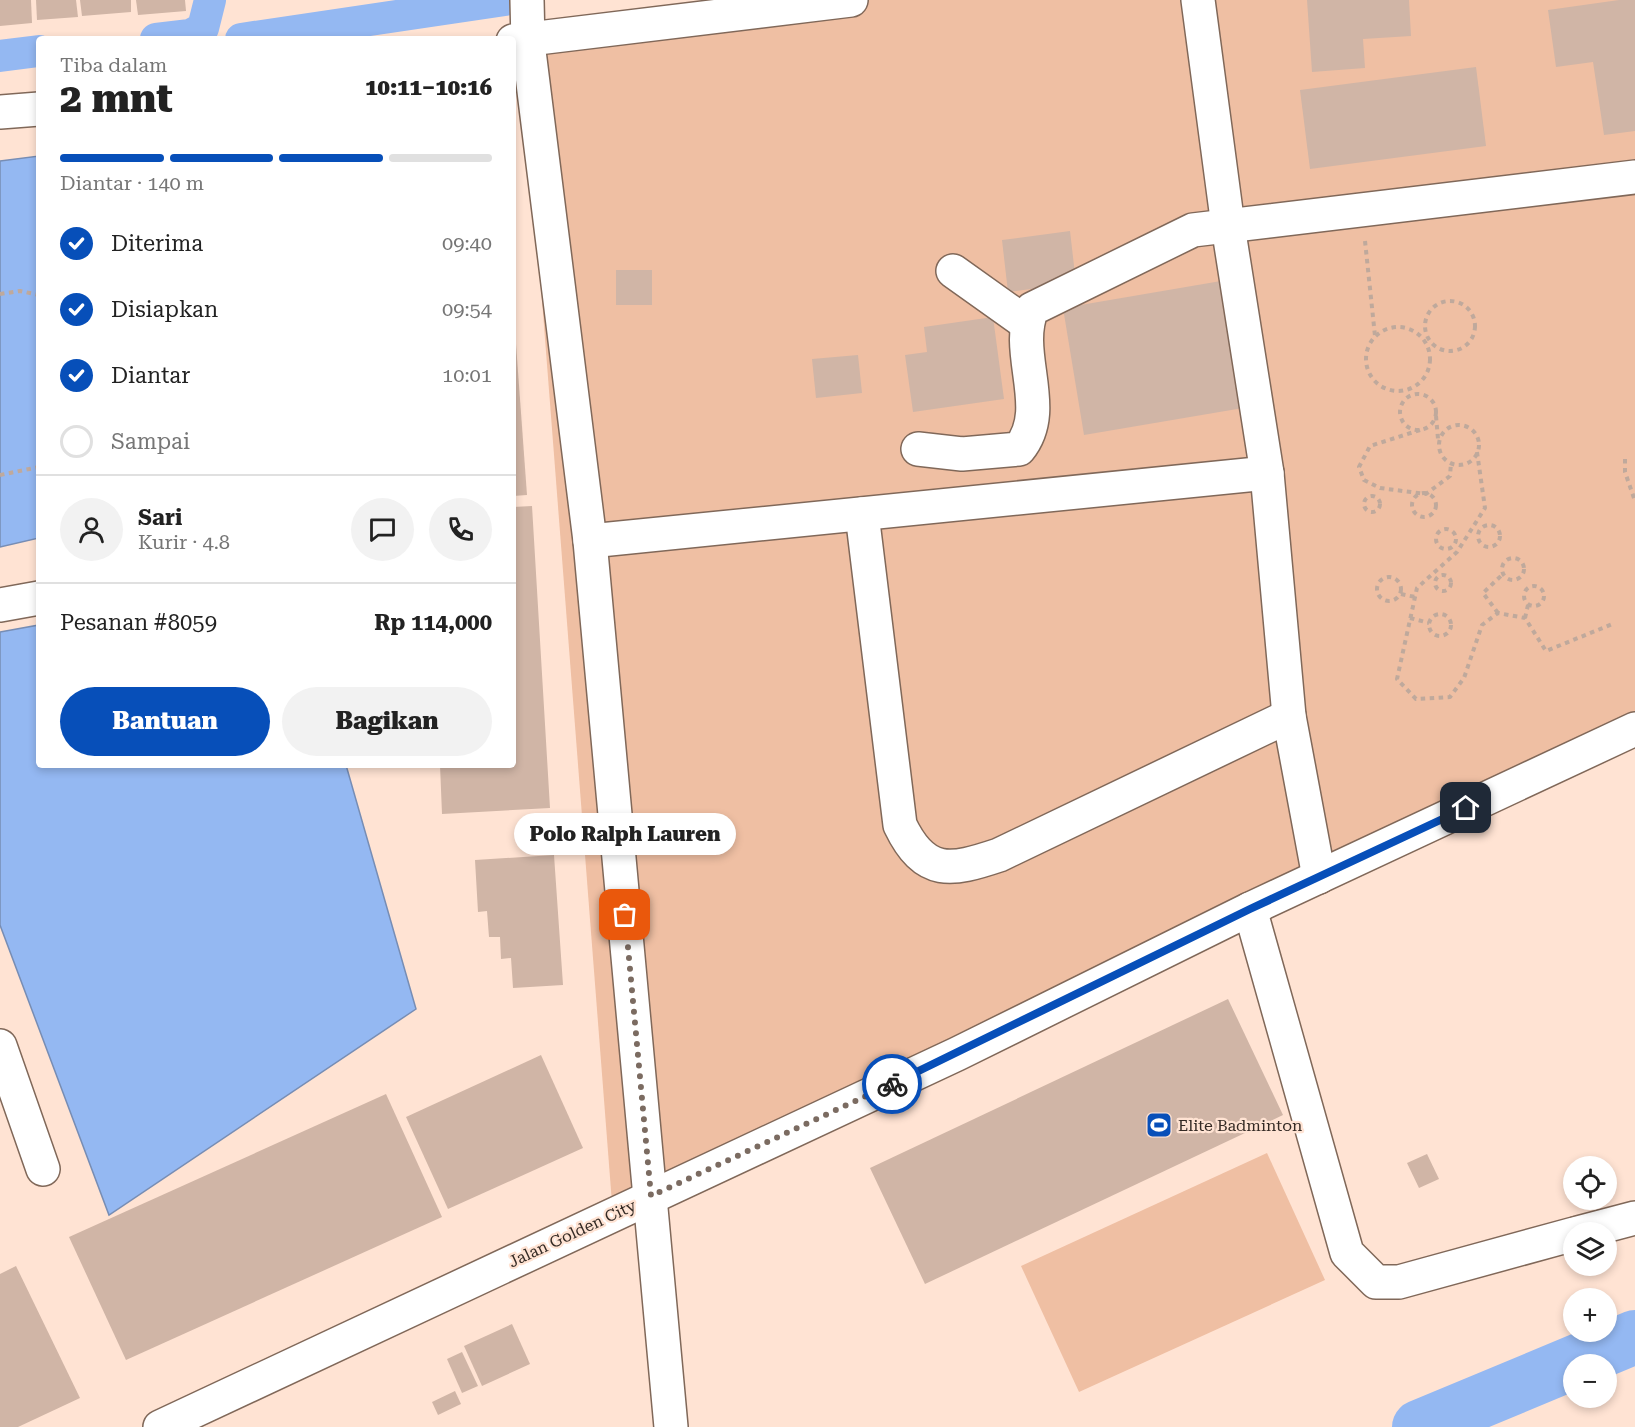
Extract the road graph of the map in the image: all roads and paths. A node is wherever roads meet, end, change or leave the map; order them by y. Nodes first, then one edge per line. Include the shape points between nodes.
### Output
1 (851, 0) edge
2 (1198, 0) edge
3 (789, 4) edge
4 (524, 23) edge
5 (36, 109) edge
6 (0, 112) edge
7 (1635, 177) edge
8 (1361, 210) junction
9 (1228, 226) junction
10 (953, 271) dead end
11 (0, 294) edge
12 (36, 294) edge
13 (1026, 323) junction
14 (1415, 332) junction
15 (1375, 336) junction
16 (1434, 346) junction
17 (1423, 379) junction
18 (1409, 397) junction
19 (1436, 410) junction
20 (1420, 430) junction
21 (1439, 445) junction
22 (918, 449) dead end
23 (1477, 452) junction
24 (1624, 459) dead end
25 (1451, 463) junction
26 (36, 468) edge
27 (1267, 473) junction
28 (0, 476) edge
29 (1380, 488) junction
30 (1426, 494) junction
31 (1375, 496) junction
32 (1635, 501) edge
33 (862, 514) junction
34 (1474, 525) junction
35 (1480, 530) junction
36 (590, 541) junction
37 (1453, 545) junction
38 (1460, 549) junction
39 (1433, 572) junction
40 (1503, 574) junction
41 (1439, 576) junction
42 (1401, 594) junction
43 (1415, 597) junction
44 (36, 599) edge
45 (0, 605) edge
46 (1528, 605) junction
47 (1498, 613) junction
48 (1410, 618) junction
49 (1525, 618) junction
50 (1429, 623) junction
51 (1615, 623) dead end
52 (1290, 716) junction
53 (1635, 729) edge
54 (1319, 877) junction
55 (1250, 909) junction
56 (0, 1046) edge
57 (43, 1169) dead end
58 (651, 1196) junction
59 (1635, 1218) edge
60 (1617, 1223) edge
61 (1563, 1237) edge
62 (160, 1427) edge
63 (671, 1427) edge

1 - 3 street
2 - 9 street
3 - 4 street
4 - 36 street
5 - 6 street
7 - 8 street
8 - 9 street
8 - 15 path
9 - 13 street via 1193,230 1076,286 1032,309
9 - 27 street
10 - 13 street
11 - 12 path via 20,291
13 - 22 street via 1034,419 1029,437 1019,449 962,454
14 - 15 path via 1395,327
14 - 16 path
14 - 17 path via 1429,349 1430,360
15 - 17 path via 1366,355 1370,375 1377,383 1396,391 1415,386
16 - 16 path via 1424,324 1431,309 1454,302 1468,310 1473,316 1474,333 1465,346 1449,351
17 - 18 path
18 - 19 path via 1426,396
18 - 20 path via 1401,406 1401,418 1408,428
19 - 20 path via 1430,425
19 - 21 path
20 - 29 path via 1371,446 1359,467 1364,480
21 - 23 path via 1446,430 1465,426 1475,434
21 - 25 path via 1441,454
23 - 25 path via 1469,462
23 - 34 path via 1485,508
24 - 32 path via 1624,472
25 - 30 path via 1450,476
26 - 28 path
27 - 33 street
27 - 52 street
29 - 30 path
29 - 31 path
30 - 30 path via 1435,501 1435,509 1423,517 1416,514 1412,504 1415,497
31 - 31 path via 1365,499 1368,511 1380,507 1380,499
33 - 36 street
33 - 52 street via 900,825 912,849 933,864 963,867 999,855
34 - 35 path
34 - 38 path
35 - 35 path via 1478,537 1484,546 1494,546 1499,541 1499,531 1494,526 1486,525
36 - 58 street
37 - 37 path via 1454,534 1446,529 1439,531 1439,546 1448,549
37 - 38 path
38 - 39 path
39 - 41 path
39 - 43 path via 1417,588
40 - 40 path via 1508,579 1519,578 1524,565 1508,558 1503,563
40 - 47 path via 1483,593
41 - 41 path via 1435,587 1442,592 1448,590 1450,580
42 - 42 path via 1392,601 1384,600 1378,587 1384,579 1393,578 1399,582
42 - 43 path
43 - 48 path
44 - 45 street
46 - 46 path via 1534,607 1543,602 1539,588 1528,588 1524,593
46 - 49 path
47 - 48 path via 1482,625 1464,678 1450,697 1416,699 1397,679
47 - 49 path
48 - 50 path
49 - 51 path via 1546,651
50 - 50 path via 1443,614 1449,618 1451,629 1442,636 1435,635
52 - 54 street
53 - 54 street, Jalan Golden City
54 - 55 street, Jalan Golden City
55 - 58 street, Jalan Golden City via 957,1054
55 - 61 street via 1347,1253 1376,1282 1399,1282
56 - 57 street
58 - 62 street, Jalan Golden City
58 - 63 street
59 - 60 street

